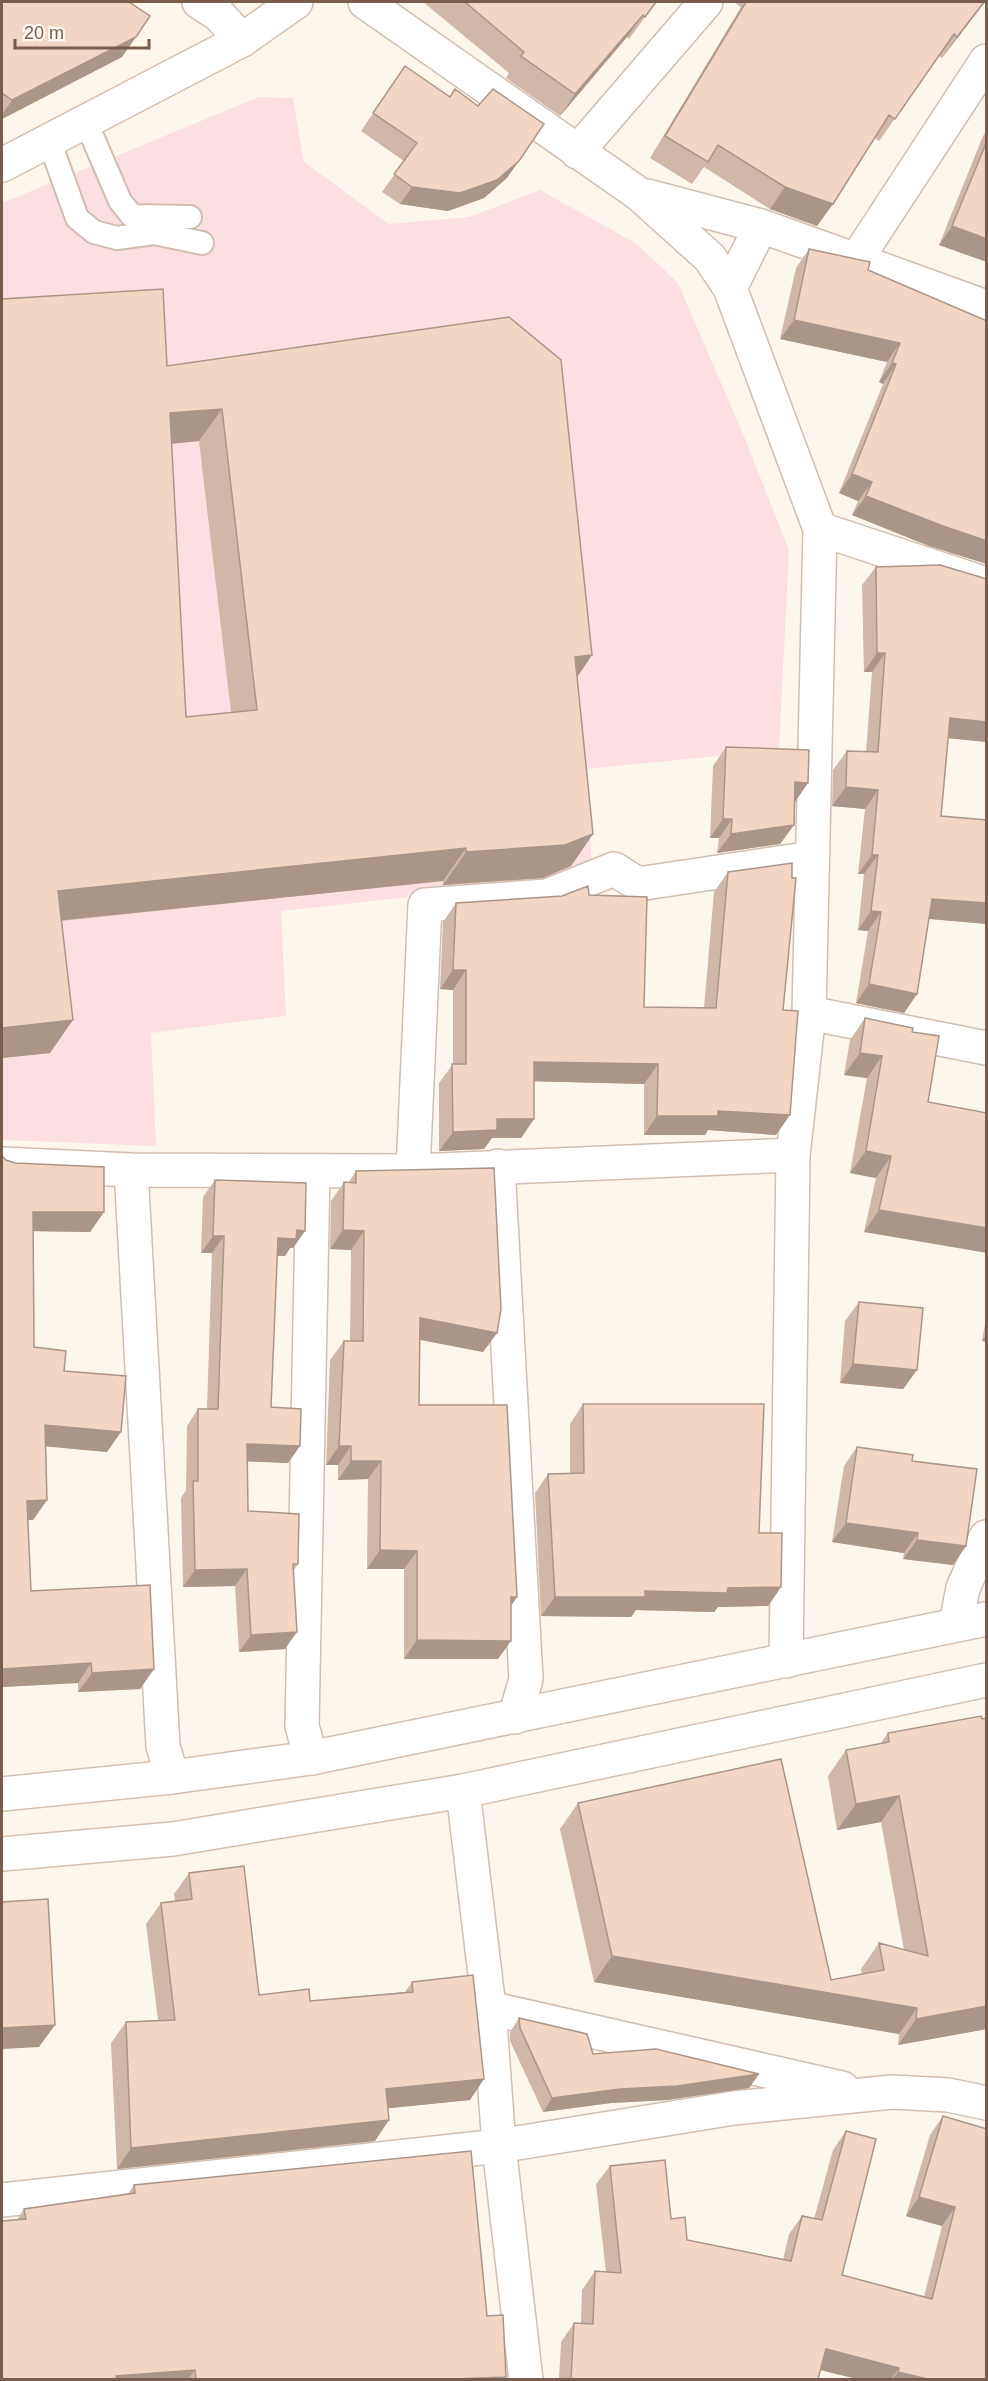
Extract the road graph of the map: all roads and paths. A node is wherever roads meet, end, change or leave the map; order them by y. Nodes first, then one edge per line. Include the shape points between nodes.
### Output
1 (199, 2) edge
2 (296, 2) edge
3 (365, 2) edge
4 (706, 2) edge
5 (242, 40) junction
6 (987, 61) edge
7 (86, 122) junction
8 (49, 140) junction
9 (577, 152) junction
10 (2, 165) edge
11 (639, 194) junction
12 (190, 217) dead end
13 (761, 226) junction
14 (202, 243) dead end
15 (856, 260) junction
16 (730, 288) junction
17 (987, 307) edge
18 (820, 529) junction
19 (987, 584) edge
20 (812, 858) junction
21 (809, 1013) junction
22 (987, 1048) edge
23 (793, 1155) junction
24 (2, 1164) edge
25 (498, 1166) junction
26 (131, 1170) junction
27 (313, 1171) junction
28 (412, 1171) junction
29 (987, 1537) edge
30 (971, 1621) edge
31 (786, 1661) junction
32 (987, 1680) edge
33 (515, 1717) junction
34 (311, 1758) junction
35 (172, 1777) junction
36 (463, 1791) junction
37 (2, 1794) edge
38 (2, 1854) edge
39 (489, 2008) junction
40 (892, 2092) junction
41 (987, 2103) edge
42 (499, 2146) junction
43 (2, 2200) edge
44 (526, 2379) edge

1 - 5 street via 219,15
2 - 5 street
3 - 9 street
4 - 9 street
5 - 7 street
6 - 15 street
7 - 8 street
7 - 12 lane via 120,201 132,216
8 - 10 street
8 - 14 lane via 76,218 94,232 117,238 154,233
9 - 11 street
11 - 13 street
11 - 16 street via 710,258
13 - 15 street
13 - 16 street
15 - 17 street
16 - 18 street
18 - 19 street
18 - 20 street
20 - 21 street
20 - 28 street via 638,884 614,869 547,896 425,905
21 - 22 street
21 - 23 street
23 - 25 street
23 - 31 street
24 - 26 street
25 - 28 street
25 - 33 street via 526,1679
26 - 27 street
26 - 35 street via 163,1746
27 - 28 street
27 - 34 street via 302,1726
29 - 30 street via 963,1588
30 - 31 street
31 - 33 street
32 - 36 street
33 - 34 street
34 - 35 street
35 - 37 street
36 - 38 street via 173,1839
36 - 39 street
39 - 40 street via 836,2087
39 - 42 street
40 - 41 street via 948,2095
40 - 42 street via 734,2108
42 - 43 street
42 - 44 street

